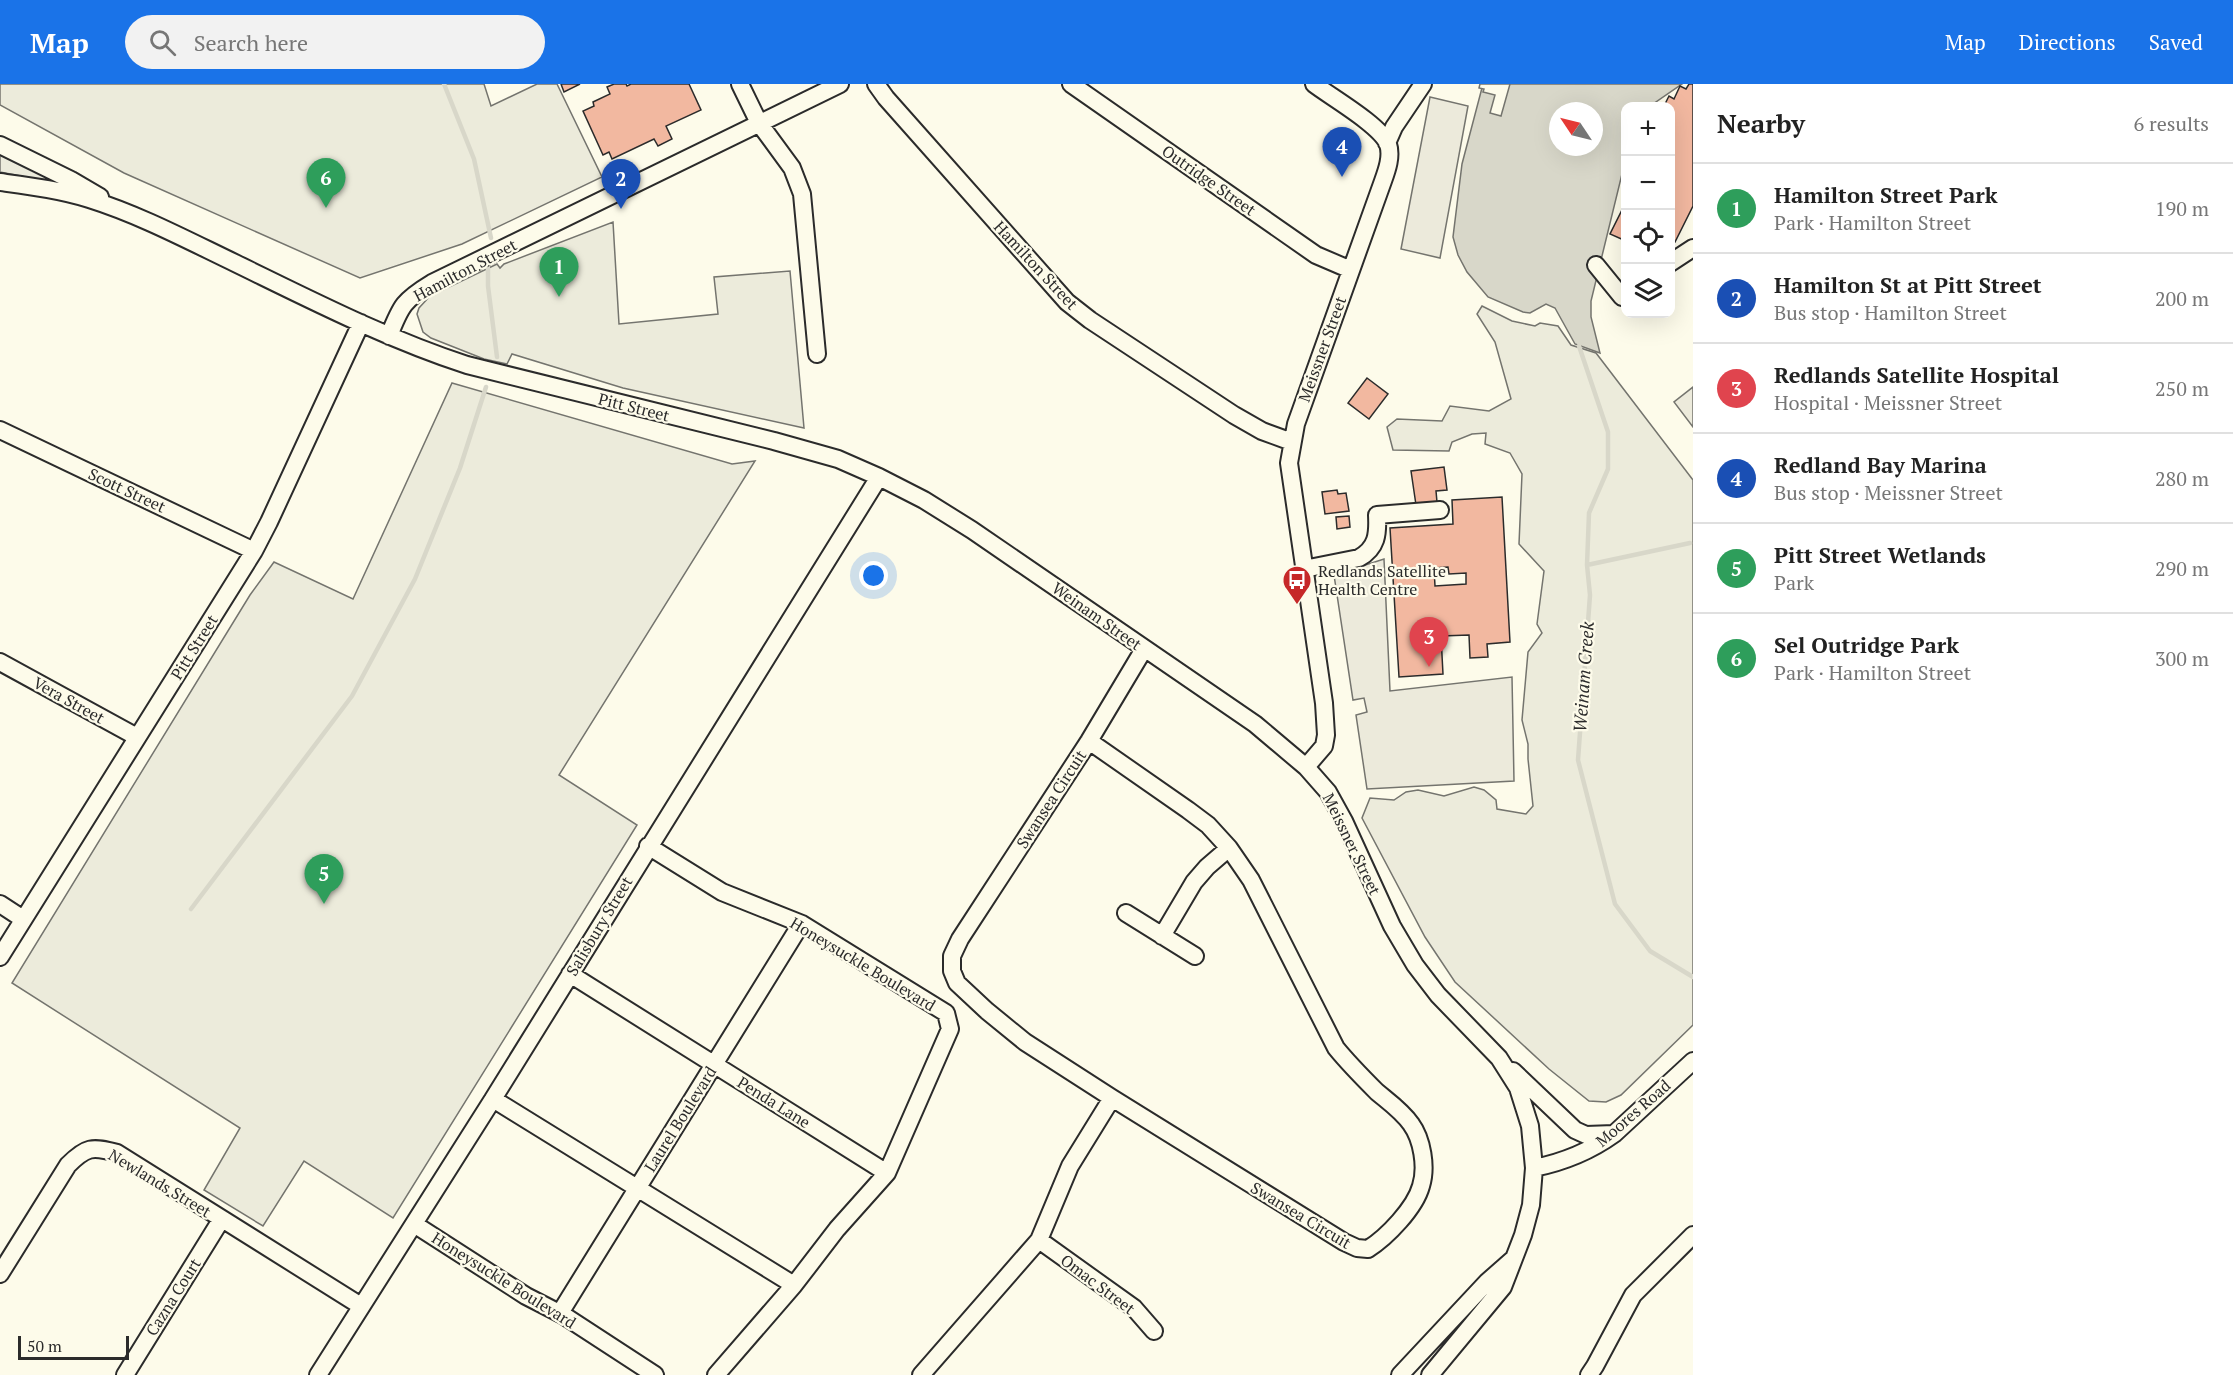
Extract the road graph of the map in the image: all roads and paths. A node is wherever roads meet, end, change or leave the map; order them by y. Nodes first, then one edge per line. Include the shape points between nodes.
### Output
1 (740, 84) edge
2 (840, 84) edge
3 (876, 84) edge
4 (1071, 84) edge
5 (1314, 84) edge
6 (1423, 84) edge
7 (759, 123) junction
8 (1387, 143) junction
9 (0, 145) edge
10 (0, 182) edge
11 (116, 208) junction
12 (1693, 248) edge
13 (1675, 260) edge
14 (1596, 265) dead end
15 (1351, 270) junction
16 (1621, 296) edge
17 (361, 323) junction
18 (389, 336) junction
19 (817, 354) dead end
20 (0, 430) edge
21 (1292, 442) junction
22 (879, 477) junction
23 (1440, 510) dead end
24 (254, 551) junction
25 (1304, 569) junction
26 (1144, 649) junction
27 (0, 662) edge
28 (137, 737) junction
29 (1089, 741) junction
30 (1306, 767) junction
31 (648, 846) junction
32 (1229, 848) junction
33 (0, 904) edge
34 (1126, 913) dead end
35 (23, 919) junction
36 (801, 924) junction
37 (1162, 936) junction
38 (1195, 956) dead end
39 (0, 957) edge
40 (570, 974) junction
41 (1499, 1058) junction
42 (1693, 1061) edge
43 (714, 1064) junction
44 (1112, 1098) junction
45 (493, 1099) junction
46 (1614, 1134) junction
47 (1534, 1168) junction
48 (887, 1173) junction
49 (637, 1188) junction
50 (221, 1220) junction
51 (414, 1224) junction
52 (1693, 1235) edge
53 (1039, 1240) junction
54 (1513, 1259) junction
55 (0, 1275) edge
56 (794, 1285) junction
57 (361, 1306) junction
58 (560, 1313) junction
59 (1154, 1331) dead end
60 (929, 1372) edge
61 (125, 1375) edge
62 (318, 1375) edge
63 (656, 1375) edge
64 (716, 1375) edge
65 (1400, 1375) edge
66 (1430, 1375) edge
67 (1589, 1375) edge

1 - 7 street
2 - 7 street, Hamilton Street
3 - 21 street, Hamilton Street via 1067,302 1234,415
4 - 15 street, Outridge Street via 1316,255
5 - 8 street via 1380,132
6 - 8 street
7 - 18 street, Hamilton Street via 432,283 403,304
7 - 19 street via 792,168 802,194
8 - 15 street, Meissner Street via 1388,167
9 - 11 street via 87,188
10 - 11 street via 87,198
11 - 17 street
12 - 13 street
14 - 16 street
15 - 21 street, Meissner Street
17 - 18 street
17 - 24 street, Pitt Street
18 - 22 street, Pitt Street via 467,365 774,441 838,459
20 - 24 street, Scott Street
21 - 25 street, Meissner Street via 1289,463
22 - 26 street, Weinam Street via 972,531
22 - 31 street, Salisbury Street
23 - 25 street via 1377,515 1378,537 1367,554
24 - 28 street, Pitt Street
25 - 30 street, Meissner Street via 1326,735 1324,746
26 - 29 street, Swansea Circuit
26 - 30 street, Weinam Street via 1254,724
27 - 28 street, Vera Street
28 - 35 street, Pitt Street
29 - 32 street, Swansea Circuit via 1208,825
29 - 44 street, Swansea Circuit via 960,939 952,956 952,971 967,994 1017,1036
30 - 41 street, Meissner Street via 1328,792 1344,821 1392,926 1415,965 1438,995
31 - 36 street, Honeysuckle Boulevard via 722,892
31 - 40 street, Salisbury Street
32 - 37 street via 1194,882
32 - 44 street, Swansea Circuit via 1251,880 1336,1048 1412,1125 1419,1138 1421,1187 1389,1233 1368,1249 1357,1248
33 - 35 street
34 - 37 street
35 - 39 street, Pitt Street
36 - 43 street, Laurel Boulevard
36 - 48 street, Honeysuckle Boulevard via 946,1013 950,1029
37 - 38 street
40 - 43 street, Penda Lane
40 - 45 street, Salisbury Street
41 - 46 street via 1575,1130 1586,1135
41 - 47 street, Meissner Street via 1518,1088 1526,1110
42 - 46 street, Moores Road
43 - 48 street, Penda Lane
43 - 49 street, Laurel Boulevard
44 - 53 street via 1070,1166
45 - 49 street
45 - 51 street, Salisbury Street
46 - 47 street, Moores Road via 1585,1152
47 - 54 street, Meissner Street via 1527,1221
48 - 56 street, Honeysuckle Boulevard via 837,1228
49 - 56 street
49 - 58 street, Laurel Boulevard
50 - 55 street, Newlands Street via 117,1153 101,1148 82,1151 68,1165
50 - 57 street, Newlands Street
50 - 61 street, Cazna Court
51 - 57 street, Salisbury Street
51 - 58 street, Honeysuckle Boulevard via 526,1296
52 - 67 street via 1633,1295
53 - 59 street, Omac Street via 1134,1308
53 - 60 street
54 - 65 street
54 - 66 street, Meissner Street via 1503,1287
56 - 64 street, Honeysuckle Boulevard
57 - 62 street, Salisbury Street
58 - 63 street, Honeysuckle Boulevard

